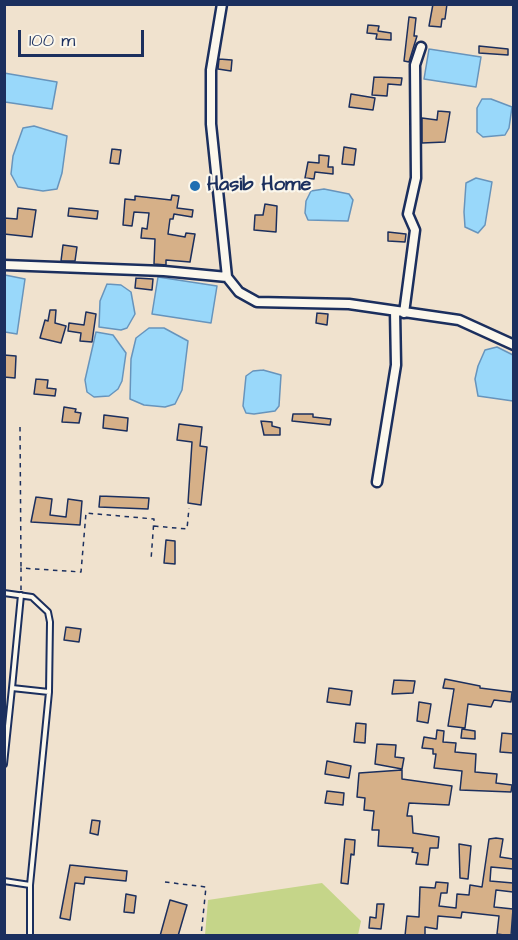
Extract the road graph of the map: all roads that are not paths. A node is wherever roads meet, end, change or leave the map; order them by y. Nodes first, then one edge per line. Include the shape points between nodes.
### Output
1 (222, 4) edge
2 (421, 47) dead end
3 (4, 265) edge
4 (227, 277) junction
5 (399, 312) junction
6 (513, 345) edge
7 (377, 482) dead end
8 (4, 593) edge
9 (21, 595) junction
10 (12, 688) junction
11 (49, 692) junction
12 (4, 764) edge
13 (4, 881) edge
14 (30, 885) junction
15 (30, 936) edge

1 - 4 street via 211,70 211,124
2 - 5 street via 415,65 416,178 408,214 415,230
3 - 4 street
4 - 5 street via 239,292 257,302 349,304
5 - 6 street via 459,320
5 - 7 street via 396,365
8 - 9 lane
9 - 10 lane
9 - 11 lane via 32,597 48,612
10 - 11 lane
10 - 12 lane
11 - 14 lane
13 - 14 lane
14 - 15 lane

